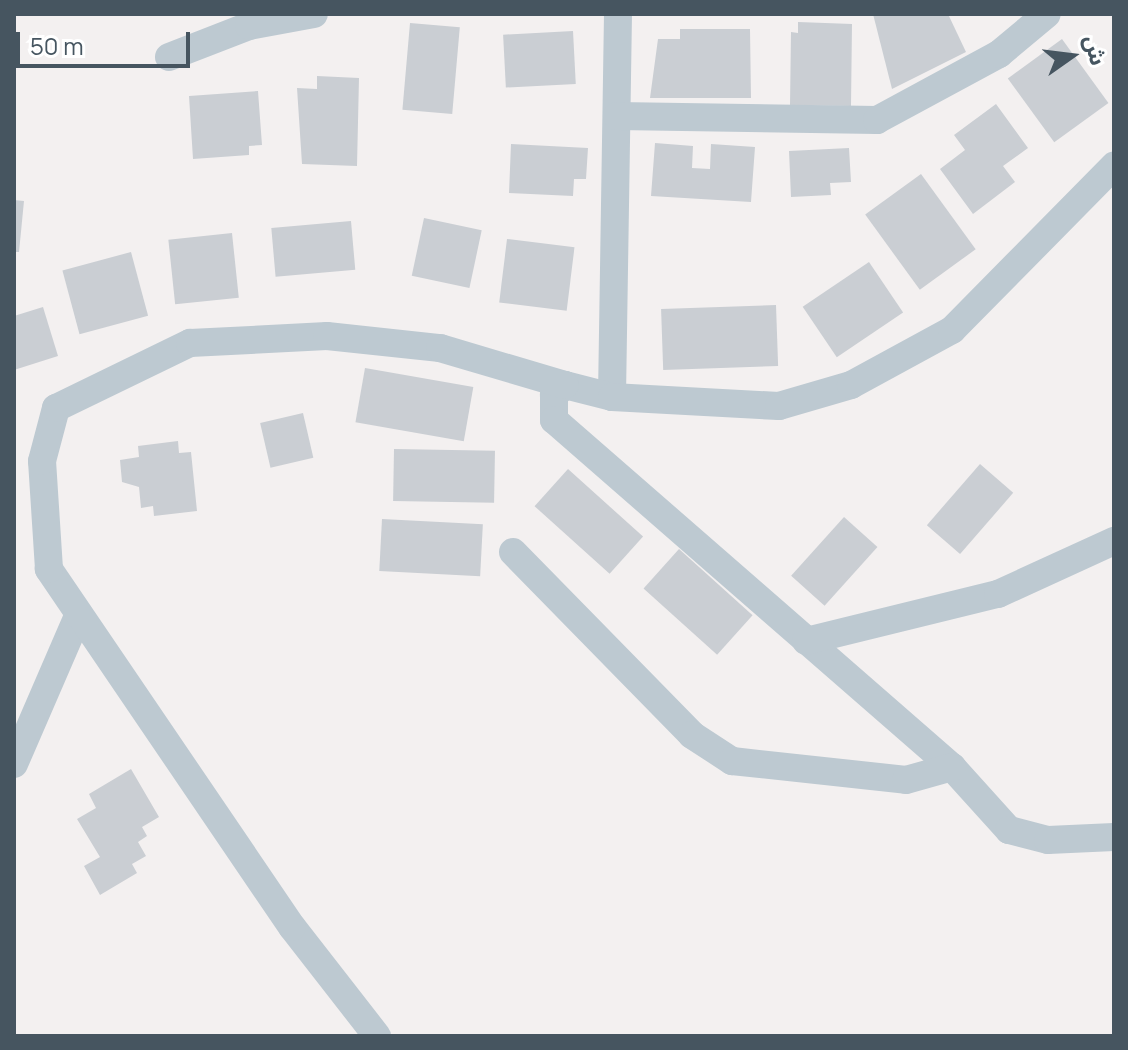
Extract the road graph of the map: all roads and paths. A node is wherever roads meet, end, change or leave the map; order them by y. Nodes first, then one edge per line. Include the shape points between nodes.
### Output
1 (314, 14) edge
2 (618, 14) edge
3 (1047, 14) edge
4 (169, 57) dead end
5 (617, 116) junction
6 (1114, 166) edge
7 (565, 385) junction
8 (612, 397) junction
9 (1114, 541) edge
10 (513, 552) dead end
11 (79, 614) junction
12 (806, 641) junction
13 (14, 764) edge
14 (952, 767) junction
15 (1114, 837) edge
16 (377, 1036) edge

1 - 4 street via 249,26
2 - 5 street
3 - 5 street via 999,54 877,120
5 - 8 street
6 - 8 street via 952,330 851,385 779,406
7 - 8 street
7 - 11 street via 440,348 327,336 190,343 95,383 56,408 42,461 49,569
7 - 12 street via 554,395 554,420
9 - 12 street via 998,594
10 - 14 street via 692,735 732,761 906,780
11 - 13 street
11 - 16 street via 292,927
12 - 14 street
14 - 15 street via 1009,830 1048,840

